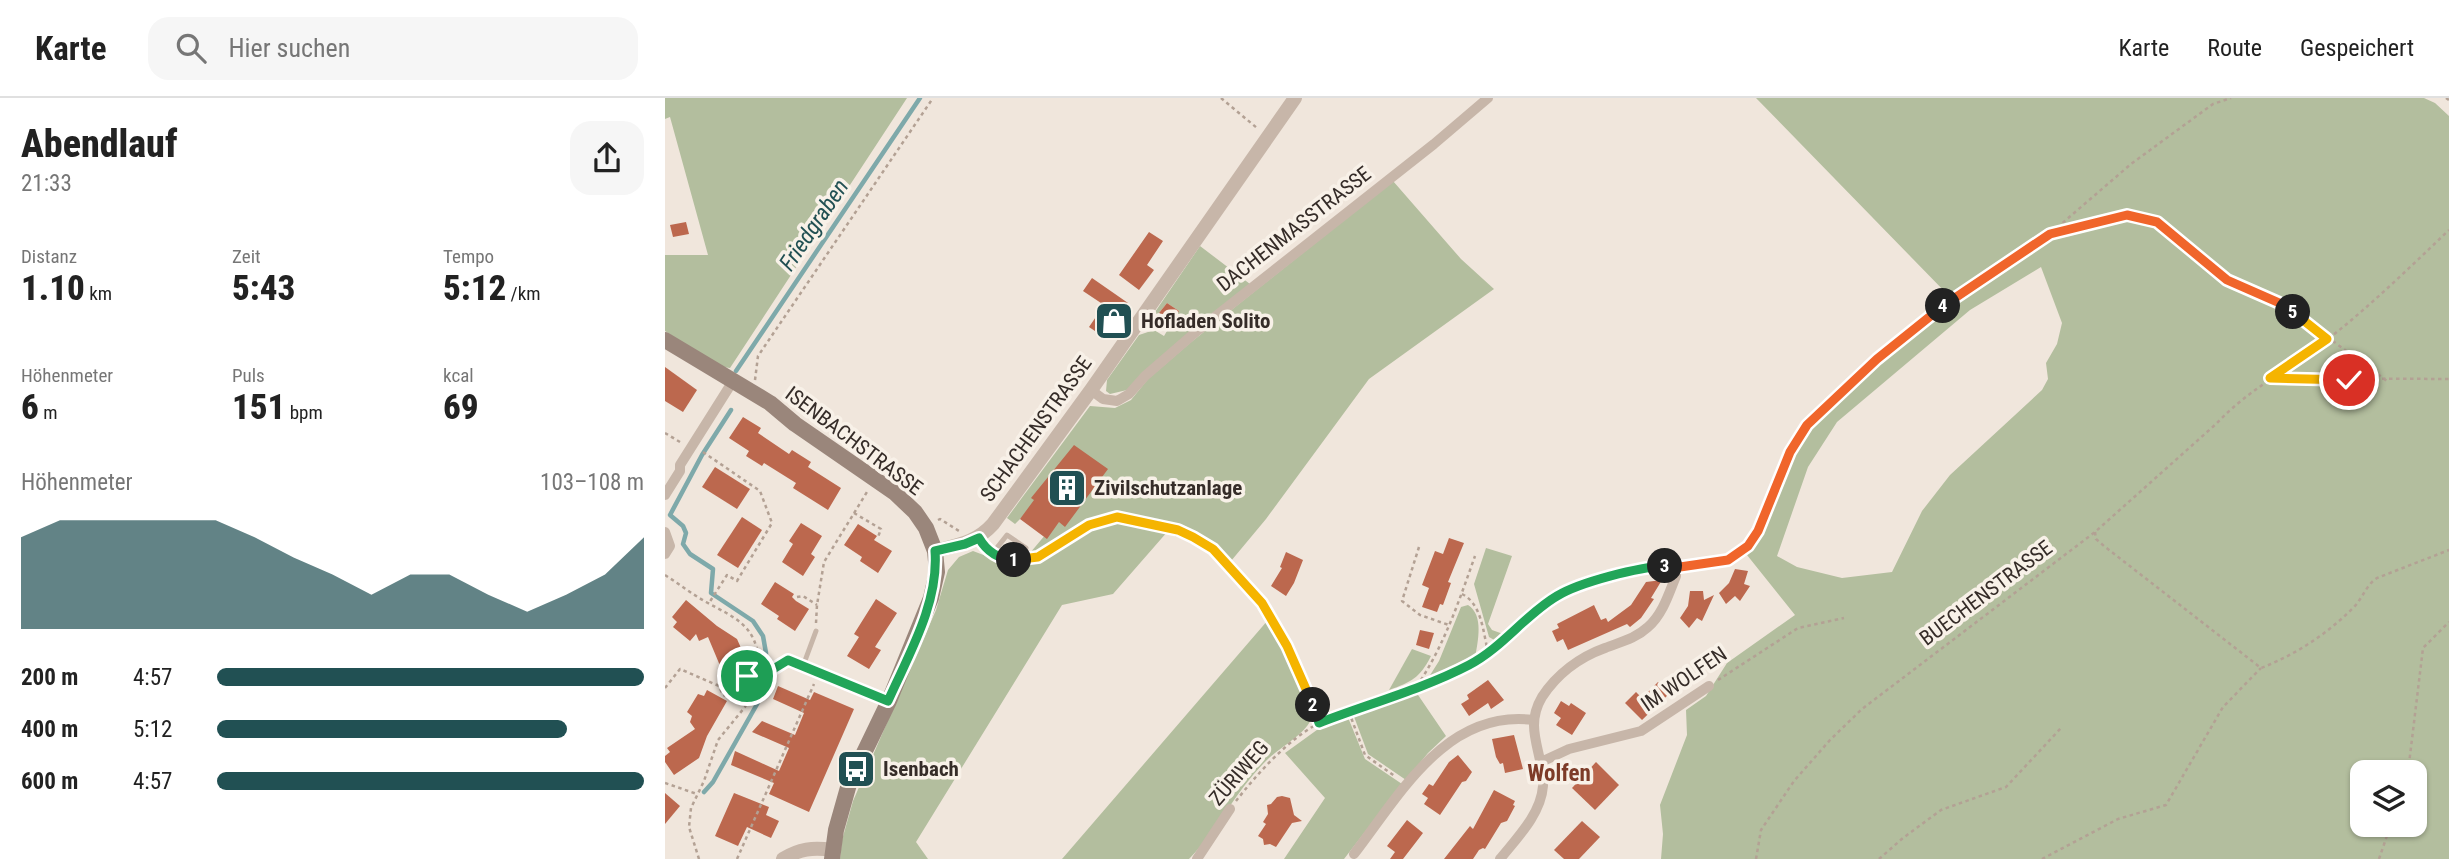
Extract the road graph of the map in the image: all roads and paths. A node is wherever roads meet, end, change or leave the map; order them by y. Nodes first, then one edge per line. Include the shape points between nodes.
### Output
1 (933, 98) edge
2 (1221, 98) edge
3 (1295, 98) edge
4 (1488, 98) edge
5 (2231, 98) edge
6 (1269, 136) junction
7 (2449, 230) edge
8 (2050, 234) junction
9 (2327, 339) junction
10 (665, 340) edge
11 (2270, 378) junction
12 (2449, 379) edge
13 (2387, 380) junction
14 (733, 381) junction
15 (749, 390) junction
16 (1091, 390) junction
17 (665, 433) edge
18 (685, 446) dead end
19 (700, 451) dead end
20 (870, 486) dead end
21 (665, 495) edge
22 (854, 513) junction
23 (665, 532) edge
24 (2095, 532) junction
25 (878, 537) dead end
26 (979, 538) junction
27 (1419, 547) dead end
28 (1025, 548) dead end
29 (2449, 550) edge
30 (935, 551) junction
31 (665, 554) edge
32 (992, 554) junction
33 (1475, 556) dead end
34 (1676, 570) junction
35 (665, 575) edge
36 (1462, 593) junction
37 (797, 597) dead end
38 (710, 601) junction
39 (1262, 603) joint
40 (817, 605) junction
41 (1844, 618) dead end
42 (2449, 622) edge
43 (1449, 625) junction
44 (816, 631) joint
45 (1488, 652) junction
46 (803, 666) junction
47 (2261, 668) junction
48 (764, 671) junction
49 (817, 677) dead end
50 (1417, 686) junction
51 (1709, 686) joint
52 (665, 688) edge
53 (754, 693) junction
54 (735, 696) joint
55 (745, 696) dead end
56 (888, 701) junction
57 (1349, 711) junction
58 (1533, 720) junction
59 (1319, 723) junction
60 (2061, 728) dead end
61 (2409, 760) edge
62 (1541, 762) junction
63 (665, 783) edge
64 (1408, 785) junction
65 (697, 794) junction
66 (1230, 809) joint
67 (2387, 837) edge
68 (832, 854) edge
69 (1354, 854) dead end
70 (699, 859) edge
71 (737, 859) edge
72 (783, 859) edge
73 (1197, 859) edge
74 (1500, 859) edge
75 (1756, 859) edge
76 (1879, 859) edge
77 (2042, 859) edge
78 (2379, 859) edge

1 - 15 path via 758,356 757,376
2 - 6 path
3 - 6 street, SCHACHENSTRASSE
4 - 16 street, DACHENMASSTRASSE via 1197,331 1129,394 1117,401 1103,399
5 - 8 path via 2213,104 2131,164
6 - 16 street, SCHACHENSTRASSE
7 - 9 path, BUECHENSTRASSE
8 - 9 path via 2127,215 2157,222 2227,280 2284,305
8 - 34 path, ZÜRIWEG via 1946,303 1825,406 1790,452 1748,546 1728,560
9 - 11 path, BUECHENSTRASSE
9 - 13 path
10 - 14 main road, ISENBACHSTRASSE
11 - 13 path
11 - 24 path, BUECHENSTRASSE
12 - 13 path
14 - 15 main road, ISENBACHSTRASSE
14 - 21 street
15 - 30 main road, ISENBACHSTRASSE via 895,493 915,512
16 - 26 street, SCHACHENSTRASSE
17 - 18 path
19 - 38 path via 760,491 772,523 737,581 727,575
20 - 22 path
22 - 25 path via 881,529
22 - 40 path via 824,562
23 - 31 street via 670,546
24 - 47 path via 2104,546
24 - 75 path, BUECHENSTRASSE via 1862,709 1794,781 1761,830
26 - 30 street
26 - 32 street
27 - 43 path via 1402,601 1420,615
28 - 32 lane via 1007,535
29 - 47 path via 2369,583 2339,622 2286,659
30 - 56 main road, ISENBACHSTRASSE via 937,572 931,597
32 - 39 street via 1015,560 1038,557 1101,520 1132,519 1178,530 1213,549
33 - 36 path
34 - 45 path, ZÜRIWEG via 1662,566 1631,572 1557,596
34 - 58 street via 1665,603 1649,626 1629,640 1575,663 1550,686
35 - 38 path
36 - 43 path
36 - 45 path via 1477,607
37 - 40 path
38 - 48 path via 749,632
39 - 59 path via 1292,656
40 - 44 path
41 - 51 path, IM WOLFEN via 1798,628
42 - 61 path via 2423,648
43 - 50 path
44 - 46 lane
45 - 50 path, ZÜRIWEG via 1446,677
46 - 48 street via 788,660
46 - 56 street
47 - 77 path via 2223,708 2166,805 2118,819
48 - 53 path
48 - 54 lane via 747,676
49 - 71 path
50 - 57 path, ZÜRIWEG
51 - 62 street, IM WOLFEN via 1641,731 1569,748
52 - 54 path via 680,669 719,686 723,695
53 - 55 path
53 - 65 path via 718,740
56 - 68 main road, ISENBACHSTRASSE via 849,785
57 - 59 path, ZÜRIWEG
57 - 64 path via 1365,755
58 - 62 street
58 - 64 street via 1511,718 1471,729 1448,741
59 - 66 path, ZÜRIWEG via 1264,768
60 - 76 path via 2007,788 1941,810
62 - 74 street via 1543,788 1534,814
63 - 65 path
64 - 69 street
65 - 70 path via 689,827
66 - 73 street, ZÜRIWEG
67 - 78 path
68 - 72 street via 811,848

